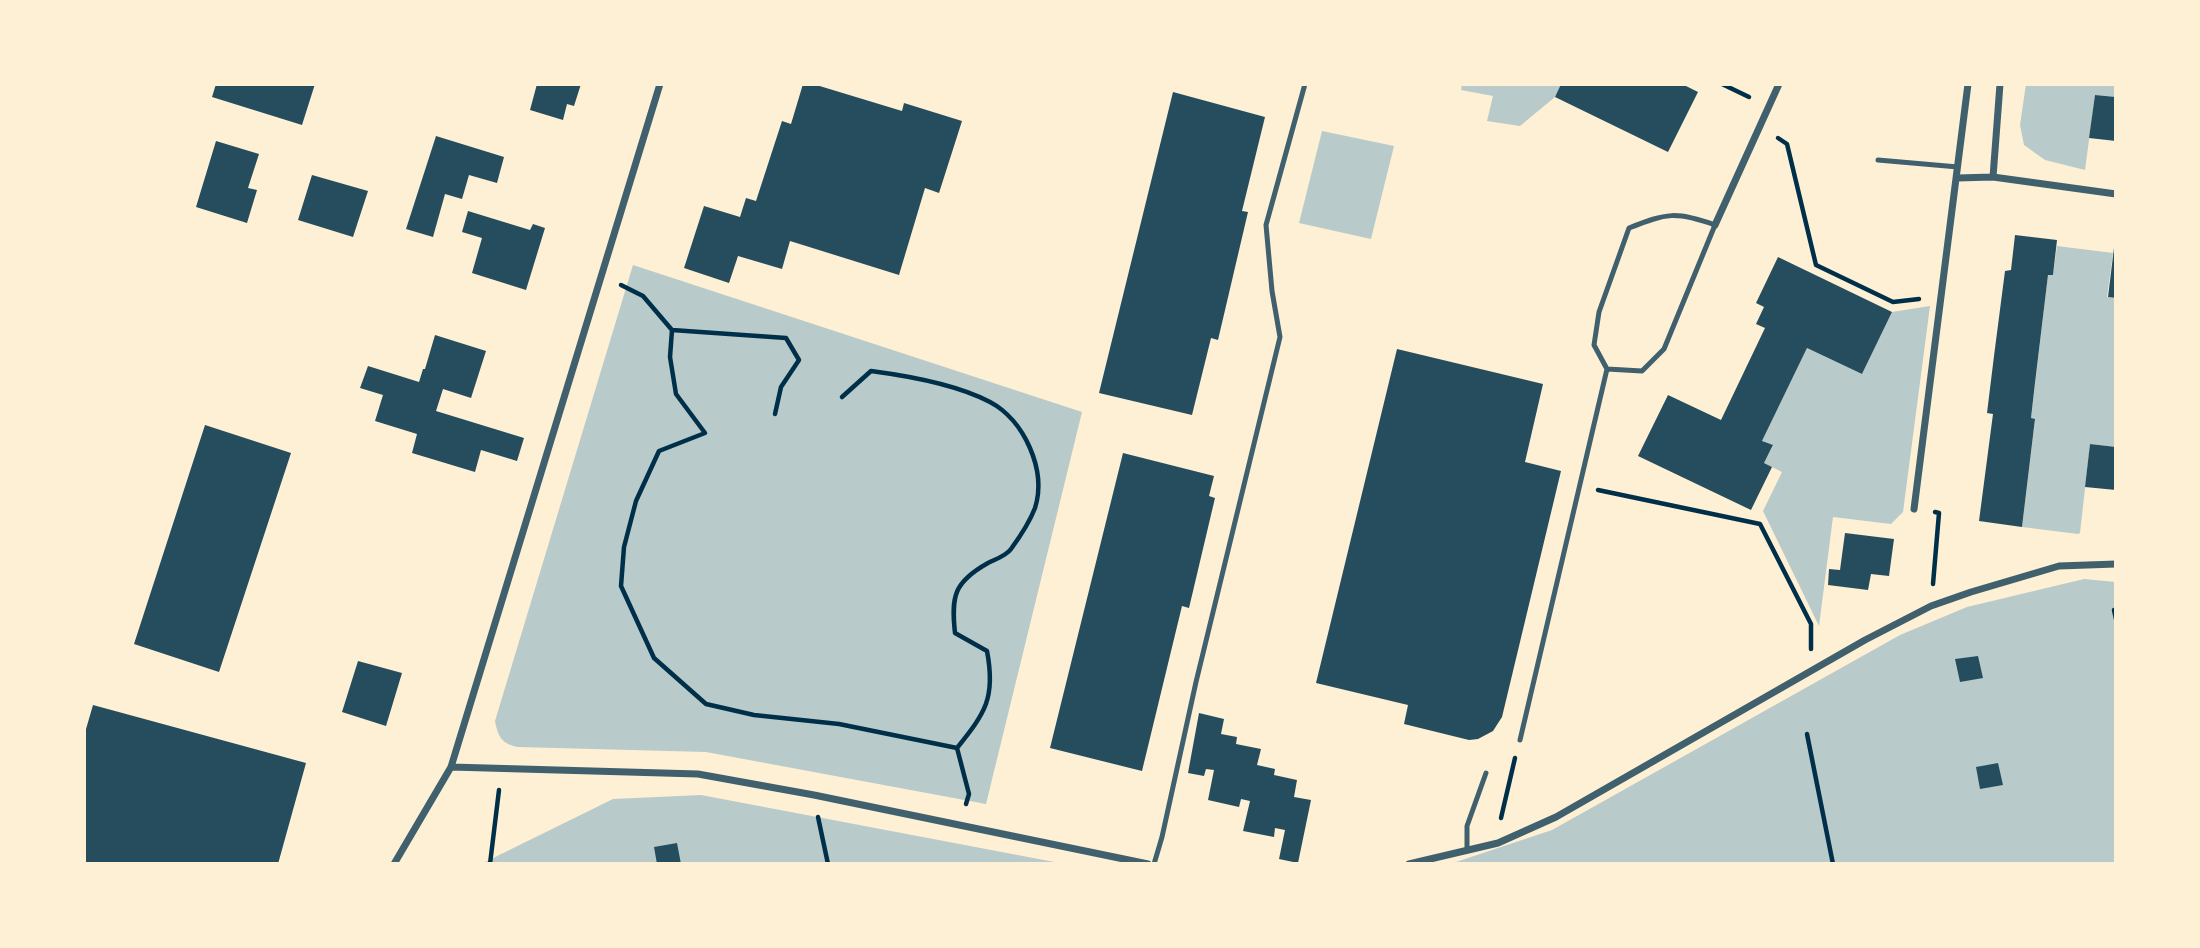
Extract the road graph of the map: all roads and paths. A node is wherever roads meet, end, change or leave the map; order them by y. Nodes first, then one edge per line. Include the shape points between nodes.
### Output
1 (660, 84) edge
2 (1305, 84) edge
3 (1722, 84) edge
4 (1779, 84) edge
5 (1968, 84) edge
6 (2000, 84) edge
7 (1769, 107) junction
8 (1760, 126) junction
9 (1878, 160) dead end
10 (1958, 167) junction
11 (1993, 177) junction
12 (1957, 178) junction
13 (2116, 194) edge
14 (1715, 225) junction
15 (602, 275) junction
16 (1941, 298) junction
17 (672, 330) junction
18 (1607, 369) junction
19 (842, 397) dead end
20 (775, 414) dead end
21 (1580, 487) junction
22 (1914, 509) joint
23 (2116, 564) edge
24 (1931, 606) junction
25 (2114, 610) dead end
26 (2116, 619) edge
27 (1821, 665) junction
28 (1807, 734) dead end
29 (1520, 740) joint
30 (957, 748) junction
31 (451, 767) junction
32 (501, 768) junction
33 (1486, 773) dead end
34 (814, 795) junction
35 (961, 826) junction
36 (1498, 843) junction
37 (1467, 850) junction
38 (394, 864) edge
39 (490, 864) edge
40 (828, 864) edge
41 (1148, 864) edge
42 (1154, 864) edge
43 (1409, 864) edge
44 (1833, 864) edge

1 - 15 street
2 - 42 lane via 1266,225 1280,337
3 - 7 path
4 - 7 street
5 - 10 street
6 - 11 street
7 - 8 street
8 - 14 street
8 - 16 path via 1787,144 1816,265 1893,302
9 - 10 lane
10 - 12 street
11 - 12 street
11 - 13 street
12 - 16 street
14 - 18 lane via 1664,349 1642,371
14 - 18 lane via 1664,214 1629,228 1599,312 1594,345
15 - 17 path via 643,296
15 - 31 street
16 - 22 street
17 - 20 path via 786,338 799,360 781,387
17 - 30 path via 670,357 676,394 705,433 659,452 636,501 624,547 621,586 654,658 706,704
18 - 21 lane
19 - 30 path via 871,371 930,380 990,402 1012,418 1031,447 1038,481 1035,507 1009,553 959,584 953,607 955,633 987,651 992,677 983,715
21 - 27 path via 1760,524 1811,624 1811,649
21 - 29 lane
22 - 24 path via 1939,513
23 - 24 street via 2059,566
24 - 27 street
25 - 26 path
27 - 36 street via 1556,817
28 - 44 path
29 - 36 path
30 - 35 path via 969,794
31 - 32 street
31 - 38 street
32 - 34 street via 698,774
32 - 39 path
33 - 37 lane via 1467,826
34 - 35 street
34 - 40 path
35 - 41 street
36 - 37 street
37 - 43 street

